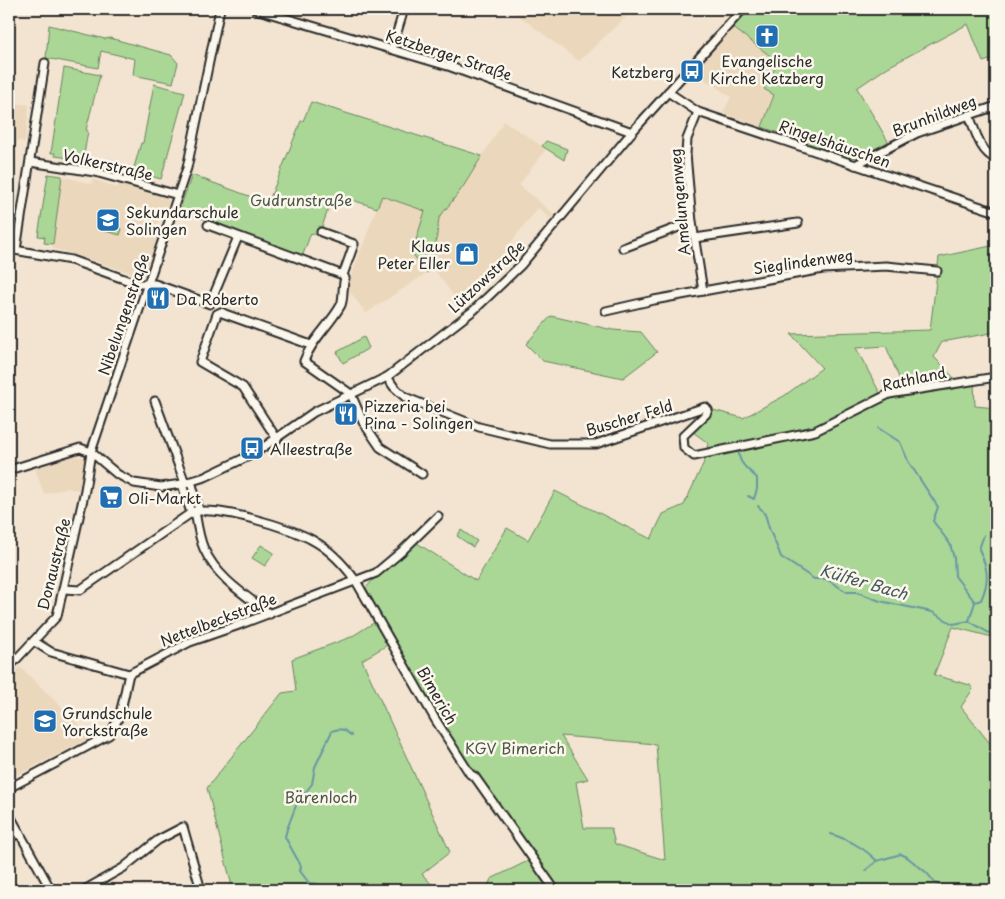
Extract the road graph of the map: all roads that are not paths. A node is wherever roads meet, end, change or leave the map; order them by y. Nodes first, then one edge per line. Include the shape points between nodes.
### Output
1 (220, 9) edge
2 (255, 9) edge
3 (404, 9) edge
4 (740, 10) edge
5 (392, 49) junction
6 (45, 63) dead end
7 (668, 92) junction
8 (996, 106) edge
9 (698, 112) junction
10 (969, 115) junction
11 (632, 132) junction
12 (996, 159) edge
13 (30, 162) junction
14 (856, 165) junction
15 (178, 196) junction
16 (996, 212) edge
17 (692, 222) junction
18 (798, 223) dead end
19 (208, 225) dead end
20 (321, 232) dead end
21 (238, 237) junction
22 (695, 238) junction
23 (624, 248) dead end
24 (12, 249) edge
25 (937, 272) dead end
26 (343, 275) junction
27 (149, 284) junction
28 (703, 292) junction
29 (606, 311) dead end
30 (311, 345) junction
31 (387, 377) junction
32 (996, 377) edge
33 (351, 394) junction
34 (155, 401) dead end
35 (815, 431) joint
36 (276, 440) junction
37 (91, 452) junction
38 (9, 470) edge
39 (422, 474) dead end
40 (186, 483) junction
41 (195, 511) junction
42 (438, 516) dead end
43 (356, 581) junction
44 (64, 589) junction
45 (270, 614) junction
46 (34, 642) junction
47 (9, 667) edge
48 (128, 674) junction
49 (9, 788) edge
50 (9, 814) edge
51 (19, 832) junction
52 (9, 839) edge
53 (51, 890) edge
54 (84, 890) edge
55 (201, 890) edge
56 (555, 890) edge

1 - 15 street, Nibelungenstraße via 194,139
2 - 5 street, Ketzberger Straße
3 - 5 street
4 - 7 street, Lützowstraße
5 - 11 street, Ketzberger Straße via 482,77
6 - 13 street
7 - 9 street, Ringelshäuschen
7 - 11 street, Lützowstraße
8 - 10 street, Brunhildweg
9 - 14 street, Ringelshäuschen
9 - 17 street, Amelungenweg via 686,148
10 - 12 street via 982,147
10 - 14 street, Brunhildweg via 916,133
11 - 31 street, Lützowstraße via 539,244 495,291
13 - 15 street, Volkerstraße via 95,172
13 - 24 street
14 - 16 street, Ringelshäuschen
15 - 27 street, Nibelungenstraße
17 - 22 street, Amelungenweg
17 - 23 street
18 - 22 street
19 - 21 street
20 - 26 street via 354,244
21 - 26 street
21 - 27 street via 210,304
22 - 28 street, Amelungenweg
24 - 27 street via 71,260 138,284
25 - 28 street, Sieglindenweg via 855,266
26 - 30 street via 342,303
27 - 37 street, Nibelungenstraße
28 - 29 street, Sieglindenweg
30 - 33 street via 304,361 306,365
30 - 36 street via 221,312 216,314 200,362 243,386
31 - 33 street, Lützowstraße
31 - 35 street, Buscher Feld via 405,397 479,427 550,444 596,444 702,406 708,410 706,414 683,436 684,448 694,456
32 - 35 street, Rathland via 889,394
33 - 36 street, Lützowstraße via 314,412
33 - 39 street via 363,422 380,447
34 - 40 street
36 - 40 street, Lützowstraße via 240,461
37 - 38 street via 80,448 70,450
37 - 40 street, Lützowstraße via 117,474 134,483 161,487
37 - 44 street, Donaustraße
40 - 41 street
41 - 43 street, Bimerich via 217,511 308,538 330,553
41 - 44 street via 80,590
41 - 45 street via 203,547 212,565 229,583
42 - 43 street, Nettelbeckstraße via 376,573
43 - 45 street, Nettelbeckstraße
43 - 56 street, Bimerich via 470,774
44 - 46 street, Donaustraße via 57,616
45 - 48 street, Nettelbeckstraße via 182,645
46 - 47 street, Donaustraße
46 - 48 street via 51,652
48 - 49 street via 115,728 109,735
50 - 51 street
51 - 52 street
51 - 53 street
54 - 55 street via 183,827

